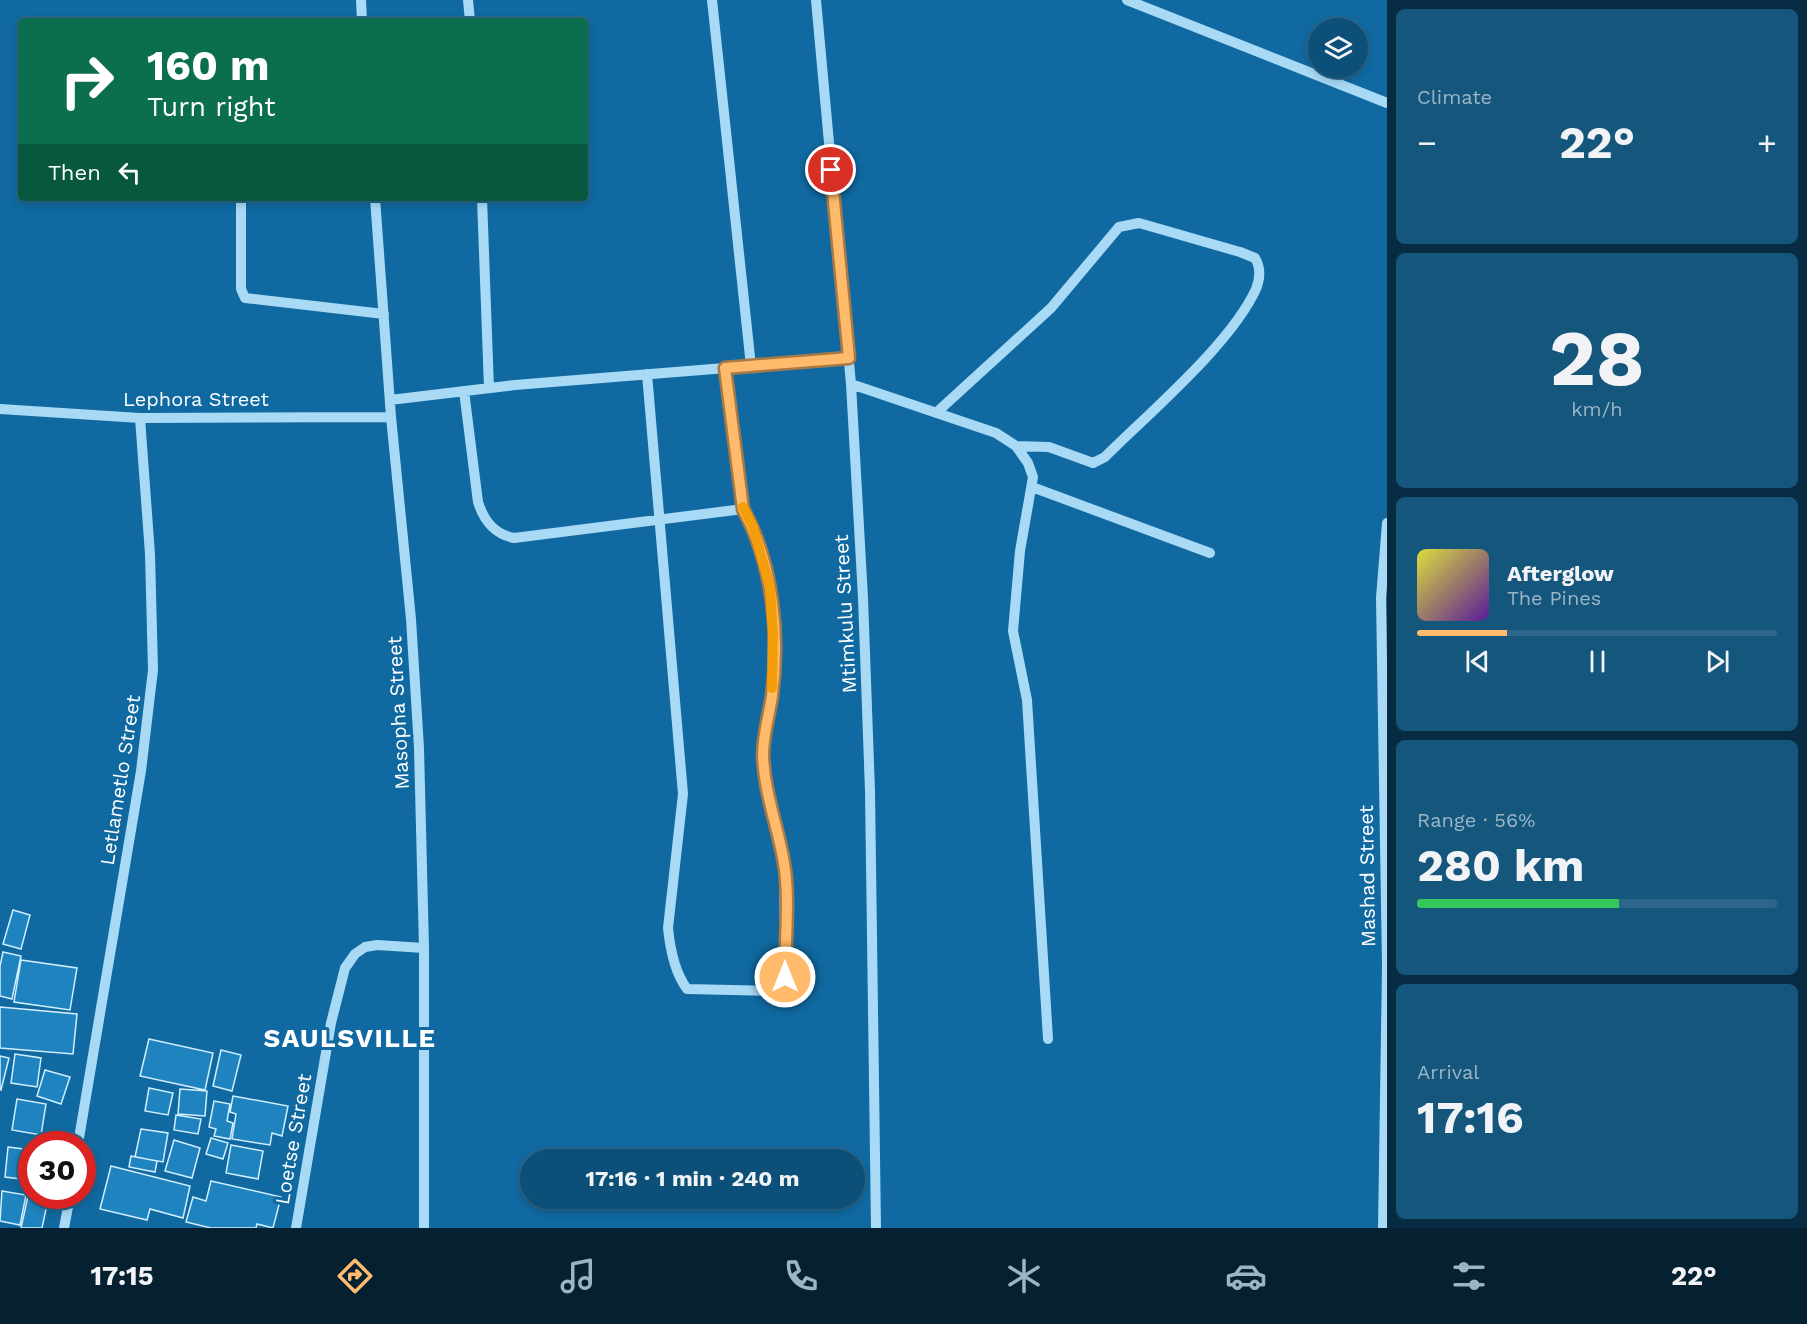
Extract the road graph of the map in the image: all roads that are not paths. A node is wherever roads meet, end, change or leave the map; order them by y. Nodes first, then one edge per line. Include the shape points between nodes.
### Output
1 (361, 0) edge
2 (468, 0) edge
3 (711, 0) edge
4 (816, 0) edge
5 (1127, 0) edge
6 (362, 18) edge
7 (470, 18) edge
8 (1387, 103) edge
9 (241, 201) edge
10 (375, 201) edge
11 (482, 201) edge
12 (384, 314) junction
13 (849, 358) junction
14 (751, 366) junction
15 (725, 368) junction
16 (647, 374) junction
17 (851, 384) junction
18 (489, 388) junction
19 (464, 391) junction
20 (390, 400) junction
21 (0, 409) edge
22 (936, 413) junction
23 (392, 417) junction
24 (140, 418) junction
25 (1016, 446) junction
26 (1032, 487) junction
27 (743, 509) junction
28 (657, 519) junction
29 (1387, 523) edge
30 (1210, 553) dead end
31 (424, 948) junction
32 (1048, 1039) dead end
33 (80, 1131) edge
34 (68, 1209) edge
35 (64, 1228) edge
36 (296, 1228) edge
37 (424, 1228) edge
38 (876, 1228) edge
39 (1383, 1228) edge

1 - 6 street
2 - 7 street
3 - 14 street
4 - 13 street, Mtimkulu Street
5 - 8 street
9 - 12 street via 241,289 245,298
10 - 12 street, Masopha Street
11 - 18 street
12 - 20 street, Masopha Street
13 - 14 street
13 - 17 street, Mtimkulu Street
14 - 15 street
15 - 16 street
15 - 27 street
16 - 18 street
16 - 28 street
17 - 22 street
17 - 38 street, Mtimkulu Street via 870,780
18 - 19 street
19 - 20 street
19 - 28 street via 478,502 483,517 502,536 514,538
20 - 23 street, Masopha Street
21 - 24 street, Lephora Street
22 - 25 street via 996,433
22 - 25 street via 1051,308 1119,226 1139,223 1255,258 1260,271 1256,288 1230,328 1105,457 1093,463 1056,449
23 - 24 street, Lephora Street
23 - 31 street, Masopha Street via 412,631
24 - 33 street, Letlametlo Street via 153,670 141,771
25 - 26 street via 1028,463
26 - 30 street
26 - 32 street via 1020,551 1014,631 1028,700
27 - 28 street
27 - 28 street via 765,565 773,635 772,695 763,755 784,862 785,977 770,991 687,988 670,943 683,794
29 - 39 street, Mashad Street via 1381,598 1387,966
31 - 36 street, Loetse Street via 365,947 345,968 337,992
31 - 37 street, Masopha Street
34 - 35 street

